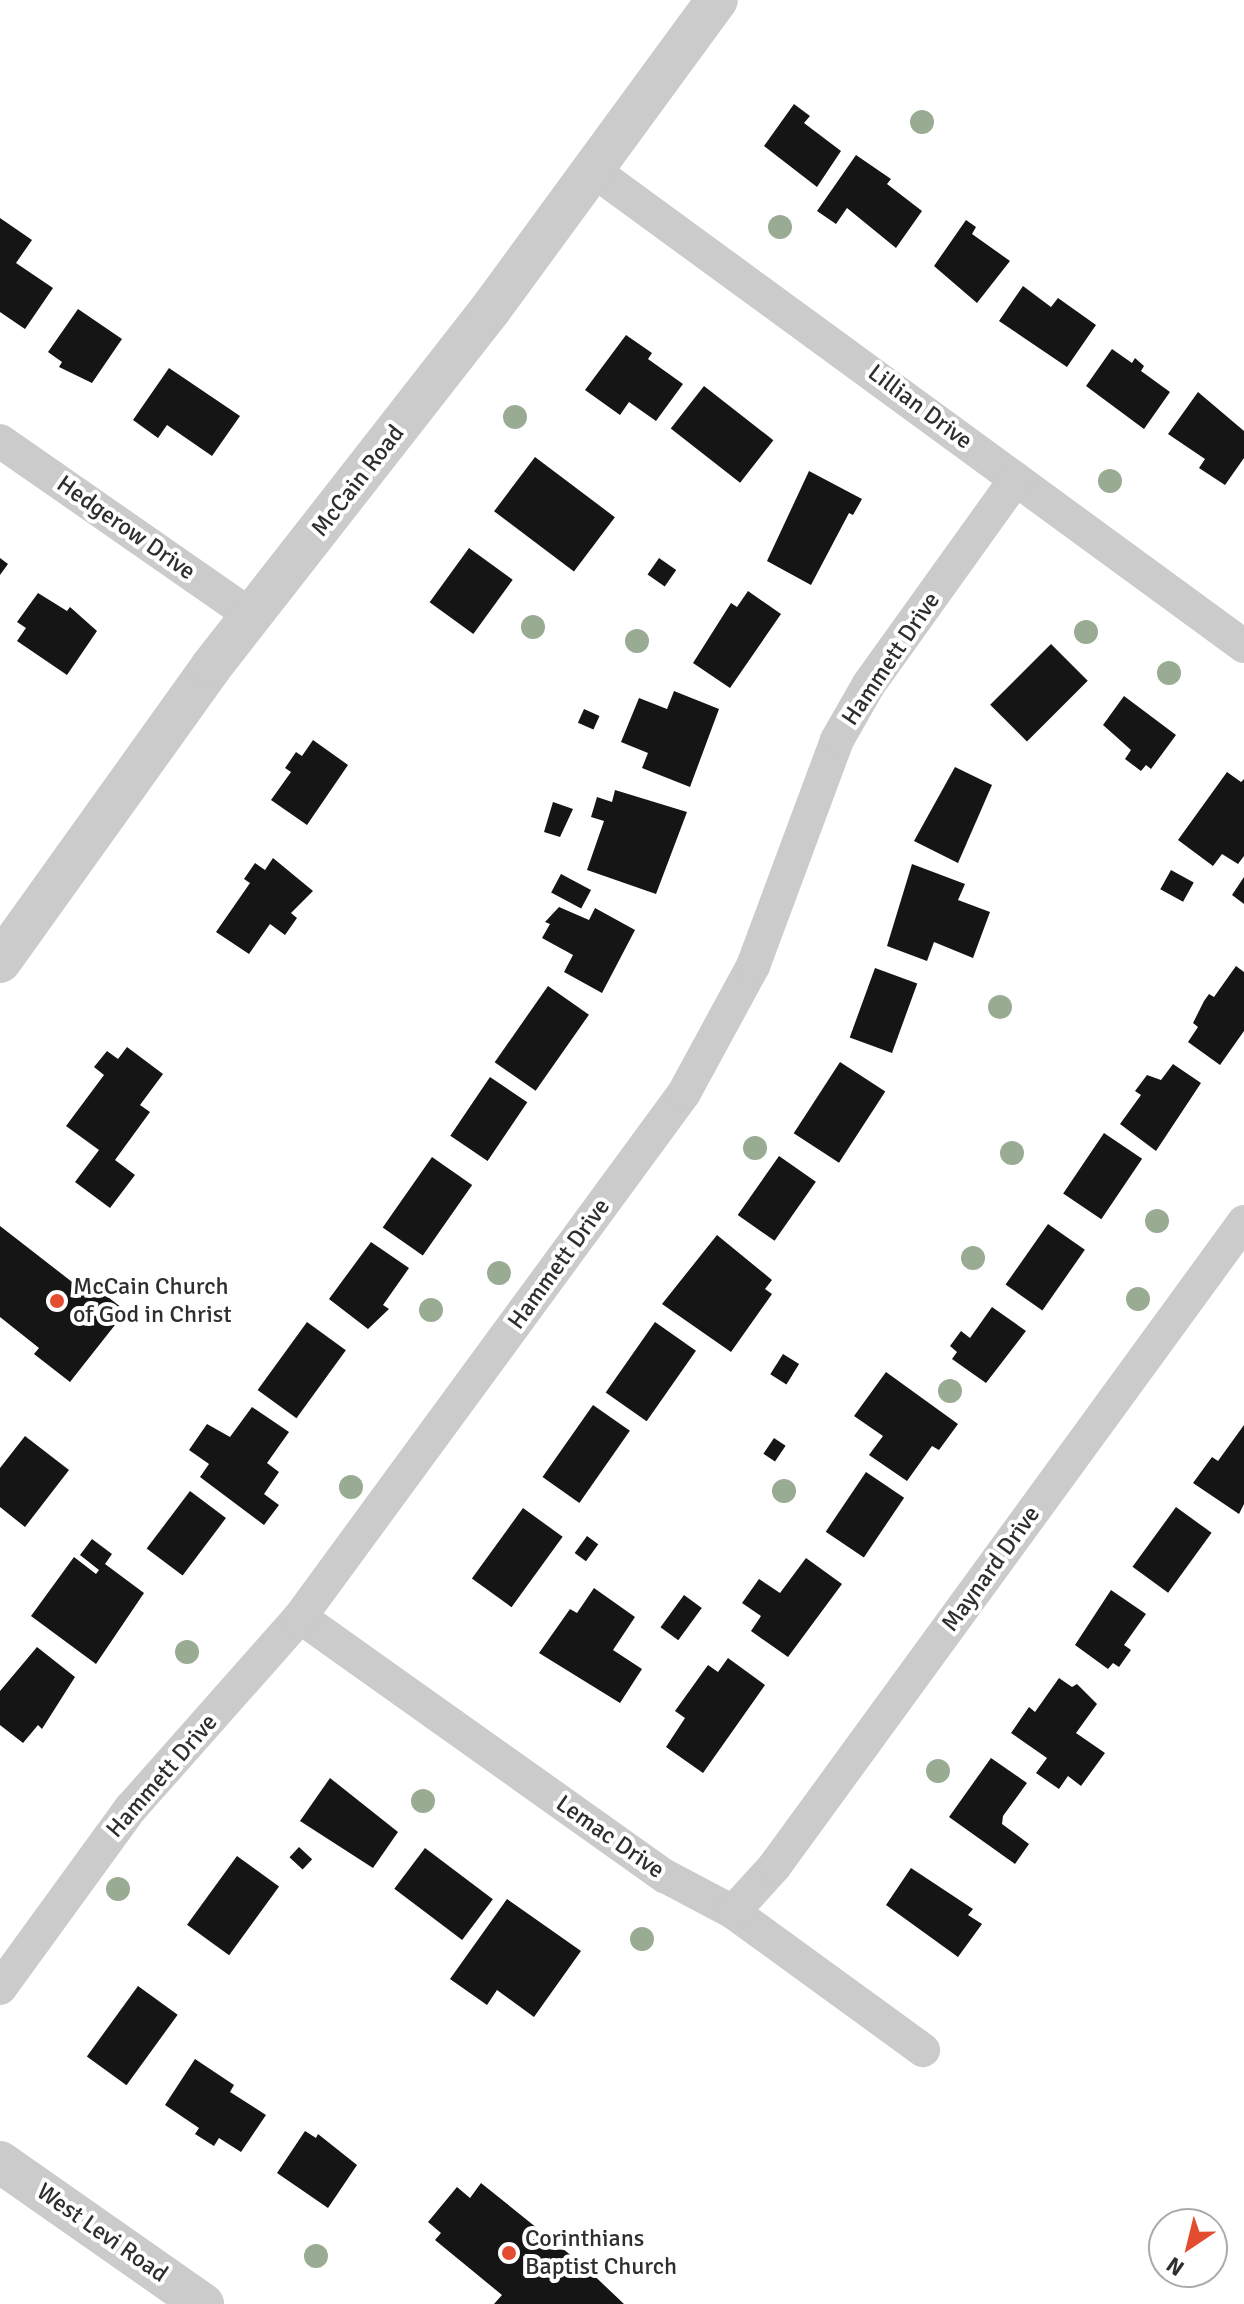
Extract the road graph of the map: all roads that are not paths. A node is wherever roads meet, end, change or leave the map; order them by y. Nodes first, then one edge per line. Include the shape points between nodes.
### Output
1 (717, 0) edge
2 (594, 171) junction
3 (0, 441) edge
4 (1016, 479) junction
5 (252, 616) junction
6 (1244, 646) edge
7 (0, 962) edge
8 (1244, 1222) edge
9 (300, 1617) junction
10 (733, 1912) junction
11 (0, 1988) edge
12 (923, 2050) dead end
13 (0, 2162) edge
14 (203, 2304) edge

1 - 2 street, McCain Road
2 - 4 street, Lillian Drive
2 - 5 street, McCain Road
3 - 5 street, Hedgerow Drive
4 - 6 street, Lillian Drive
4 - 9 street, Hammett Drive via 869,684 837,740 753,966 708,1055
5 - 7 street, McCain Road
8 - 10 street, Maynard Drive via 774,1867
9 - 10 street, Lemac Drive via 665,1876
9 - 11 street, Hammett Drive via 131,1808
10 - 12 street, Lemac Drive
13 - 14 street, West Levi Road

